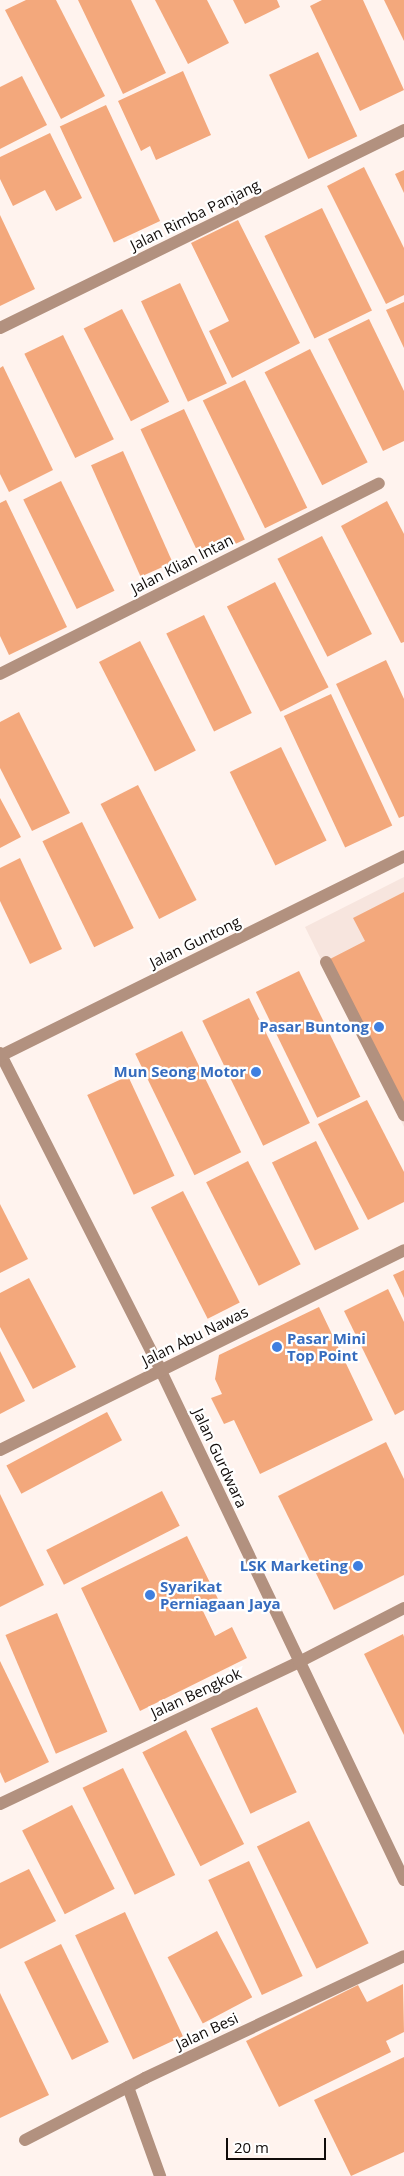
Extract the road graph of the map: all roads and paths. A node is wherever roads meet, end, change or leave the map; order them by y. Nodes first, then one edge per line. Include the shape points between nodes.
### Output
1 (404, 130) edge
2 (0, 328) edge
3 (379, 483) dead end
4 (0, 674) edge
5 (404, 856) edge
6 (326, 962) dead end
7 (0, 1055) edge
8 (404, 1115) edge
9 (404, 1250) edge
10 (161, 1371) junction
11 (0, 1450) edge
12 (404, 1608) edge
13 (299, 1662) junction
14 (0, 1804) edge
15 (404, 1880) edge
16 (404, 1956) edge
17 (128, 2087) junction
18 (25, 2140) dead end
19 (160, 2176) edge

1 - 2 street, Jalan Rimba Panjang
3 - 4 street, Jalan Klian Intan
5 - 7 street, Jalan Guntong
6 - 8 street
7 - 10 street, Jalan Gurdwara
9 - 10 street, Jalan Abu Nawas
10 - 11 street, Jalan Abu Nawas
10 - 13 street, Jalan Gurdwara
12 - 13 street, Jalan Bengkok
13 - 14 street, Jalan Bengkok
13 - 15 street, Jalan Gurdwara
16 - 17 street, Jalan Besi
17 - 18 street, Jalan Besi
17 - 19 street

